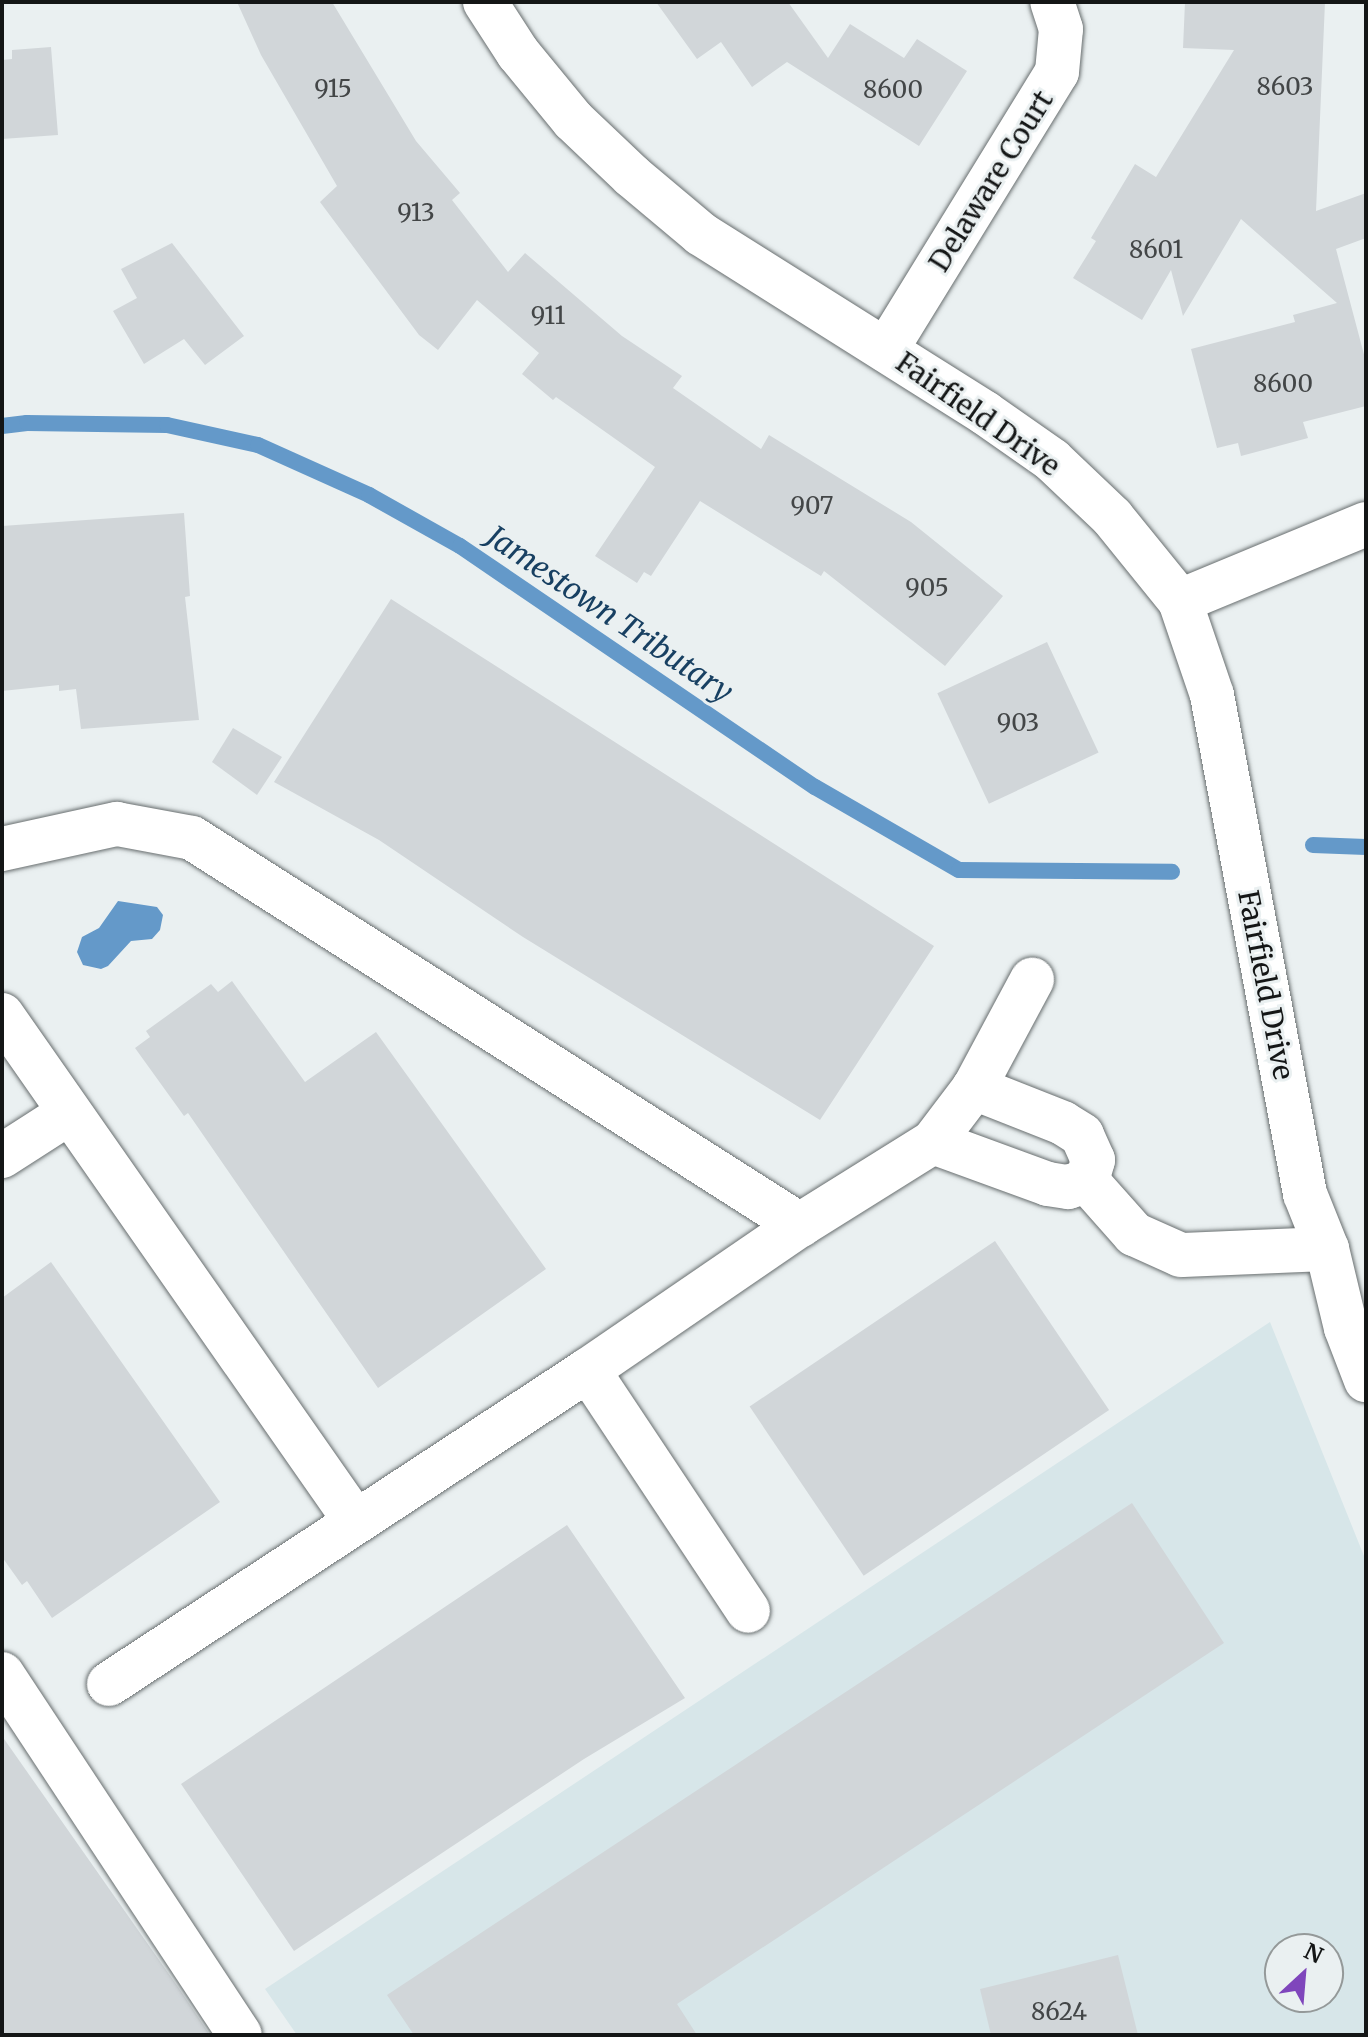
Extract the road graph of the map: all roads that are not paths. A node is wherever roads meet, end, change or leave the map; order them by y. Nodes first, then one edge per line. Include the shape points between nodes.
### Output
1 (485, 2) edge
2 (1052, 2) edge
3 (886, 350) junction
4 (1366, 524) edge
5 (1180, 601) junction
6 (2, 849) edge
7 (1032, 980) dead end
8 (2, 1015) edge
9 (974, 1088) junction
10 (69, 1113) junction
11 (933, 1142) junction
12 (2, 1156) edge
13 (1087, 1181) junction
14 (800, 1225) junction
15 (1327, 1249) junction
16 (588, 1370) junction
17 (1366, 1380) edge
18 (356, 1522) junction
19 (748, 1611) dead end
20 (2, 1674) edge
21 (109, 1684) dead end
22 (240, 2035) edge

1 - 3 street, Fairfield Drive via 518,53 573,120 632,176 701,234
2 - 3 street, Delaware Court via 1061,29 1057,72
3 - 5 street, Fairfield Drive via 1052,460 1112,517
4 - 5 street
5 - 15 street, Fairfield Drive via 1212,695 1305,1194
6 - 14 street via 117,824 192,838
7 - 9 street
8 - 10 street
9 - 11 street
9 - 13 street via 1082,1135 1093,1160
10 - 12 street
10 - 18 street
11 - 13 street via 1048,1184 1068,1187
11 - 14 street
13 - 15 street via 1134,1234 1181,1255
14 - 16 street
15 - 17 street, Fairfield Drive via 1346,1328
16 - 18 street
16 - 19 street
18 - 21 street
20 - 22 street

